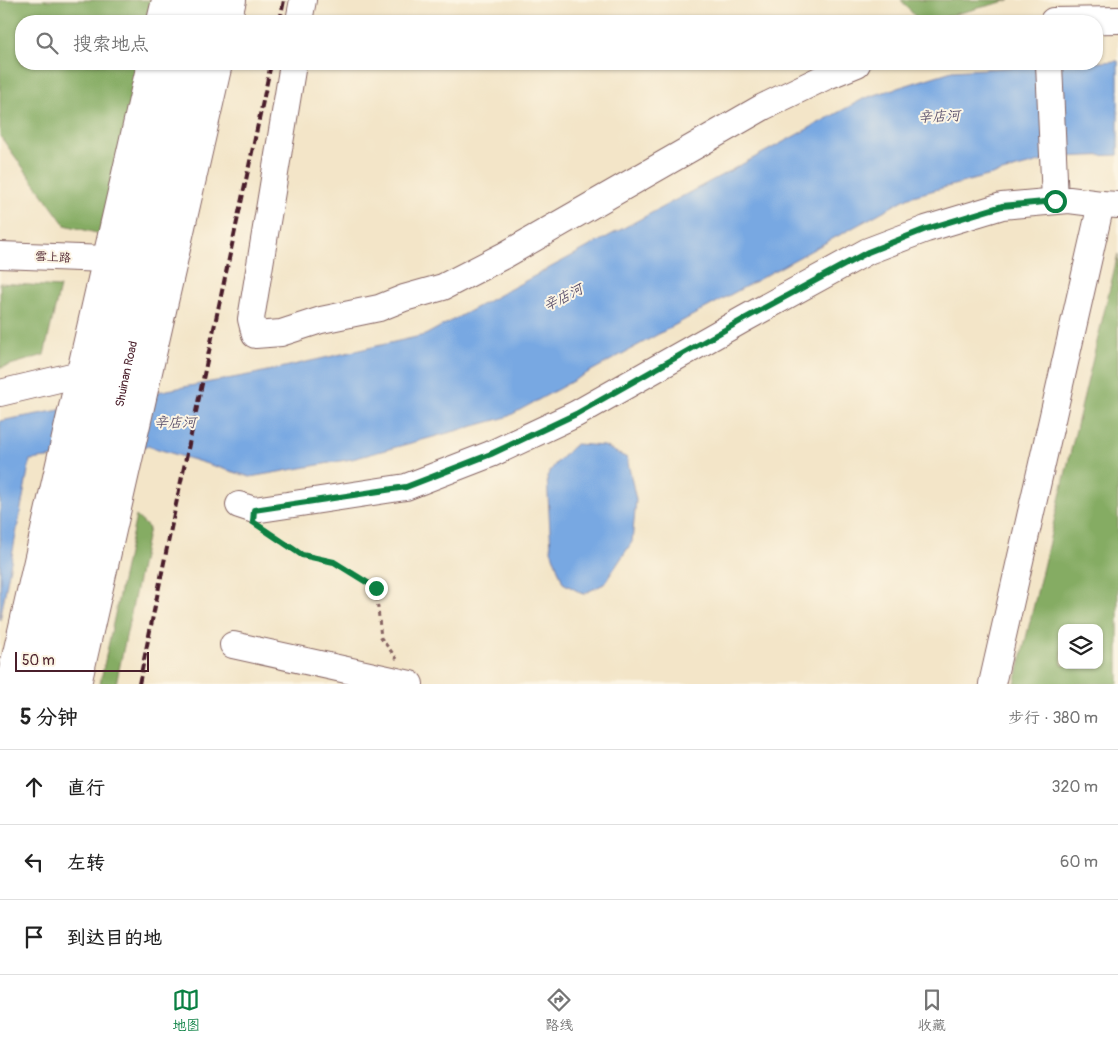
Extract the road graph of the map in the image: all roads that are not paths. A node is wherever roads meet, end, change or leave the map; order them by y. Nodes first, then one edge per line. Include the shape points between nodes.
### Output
1 (165, 0) edge
2 (186, 0) edge
3 (211, 0) edge
4 (233, 0) edge
5 (303, 0) edge
6 (161, 15) edge
7 (183, 15) edge
8 (207, 15) edge
9 (229, 15) edge
10 (300, 15) edge
11 (1103, 20) edge
12 (1118, 20) edge
13 (149, 70) edge
14 (171, 70) edge
15 (195, 70) edge
16 (216, 70) edge
17 (291, 70) edge
18 (843, 70) edge
19 (1049, 70) edge
20 (1055, 189) junction
21 (1109, 204) edge
22 (0, 255) edge
23 (106, 259) junction
24 (105, 381) junction
25 (0, 393) edge
26 (115, 477) junction
27 (247, 507) road end
28 (233, 645) dead end
29 (17, 681) edge
30 (56, 684) edge
31 (78, 684) edge
32 (410, 684) edge
33 (992, 684) edge

1 - 6 street
2 - 7 main road
3 - 8 main road
4 - 9 street
5 - 10 street
11 - 12 street
13 - 23 street
14 - 24 main road, Shuinan Road
15 - 24 main road, Shuinan Road
16 - 24 street
17 - 18 street via 251,320 255,335 281,333 321,320 379,308 443,287 505,256 763,107
19 - 20 street
20 - 21 street via 1069,200
20 - 27 street via 926,229 868,252 576,414 491,454 396,489
21 - 33 street
22 - 23 street, 雪上路
23 - 24 street
24 - 25 street
24 - 26 main road, Shuinan Road
24 - 29 main road, Shuinan Road via 65,491
26 - 30 main road, Shuinan Road
26 - 31 street
28 - 32 street

